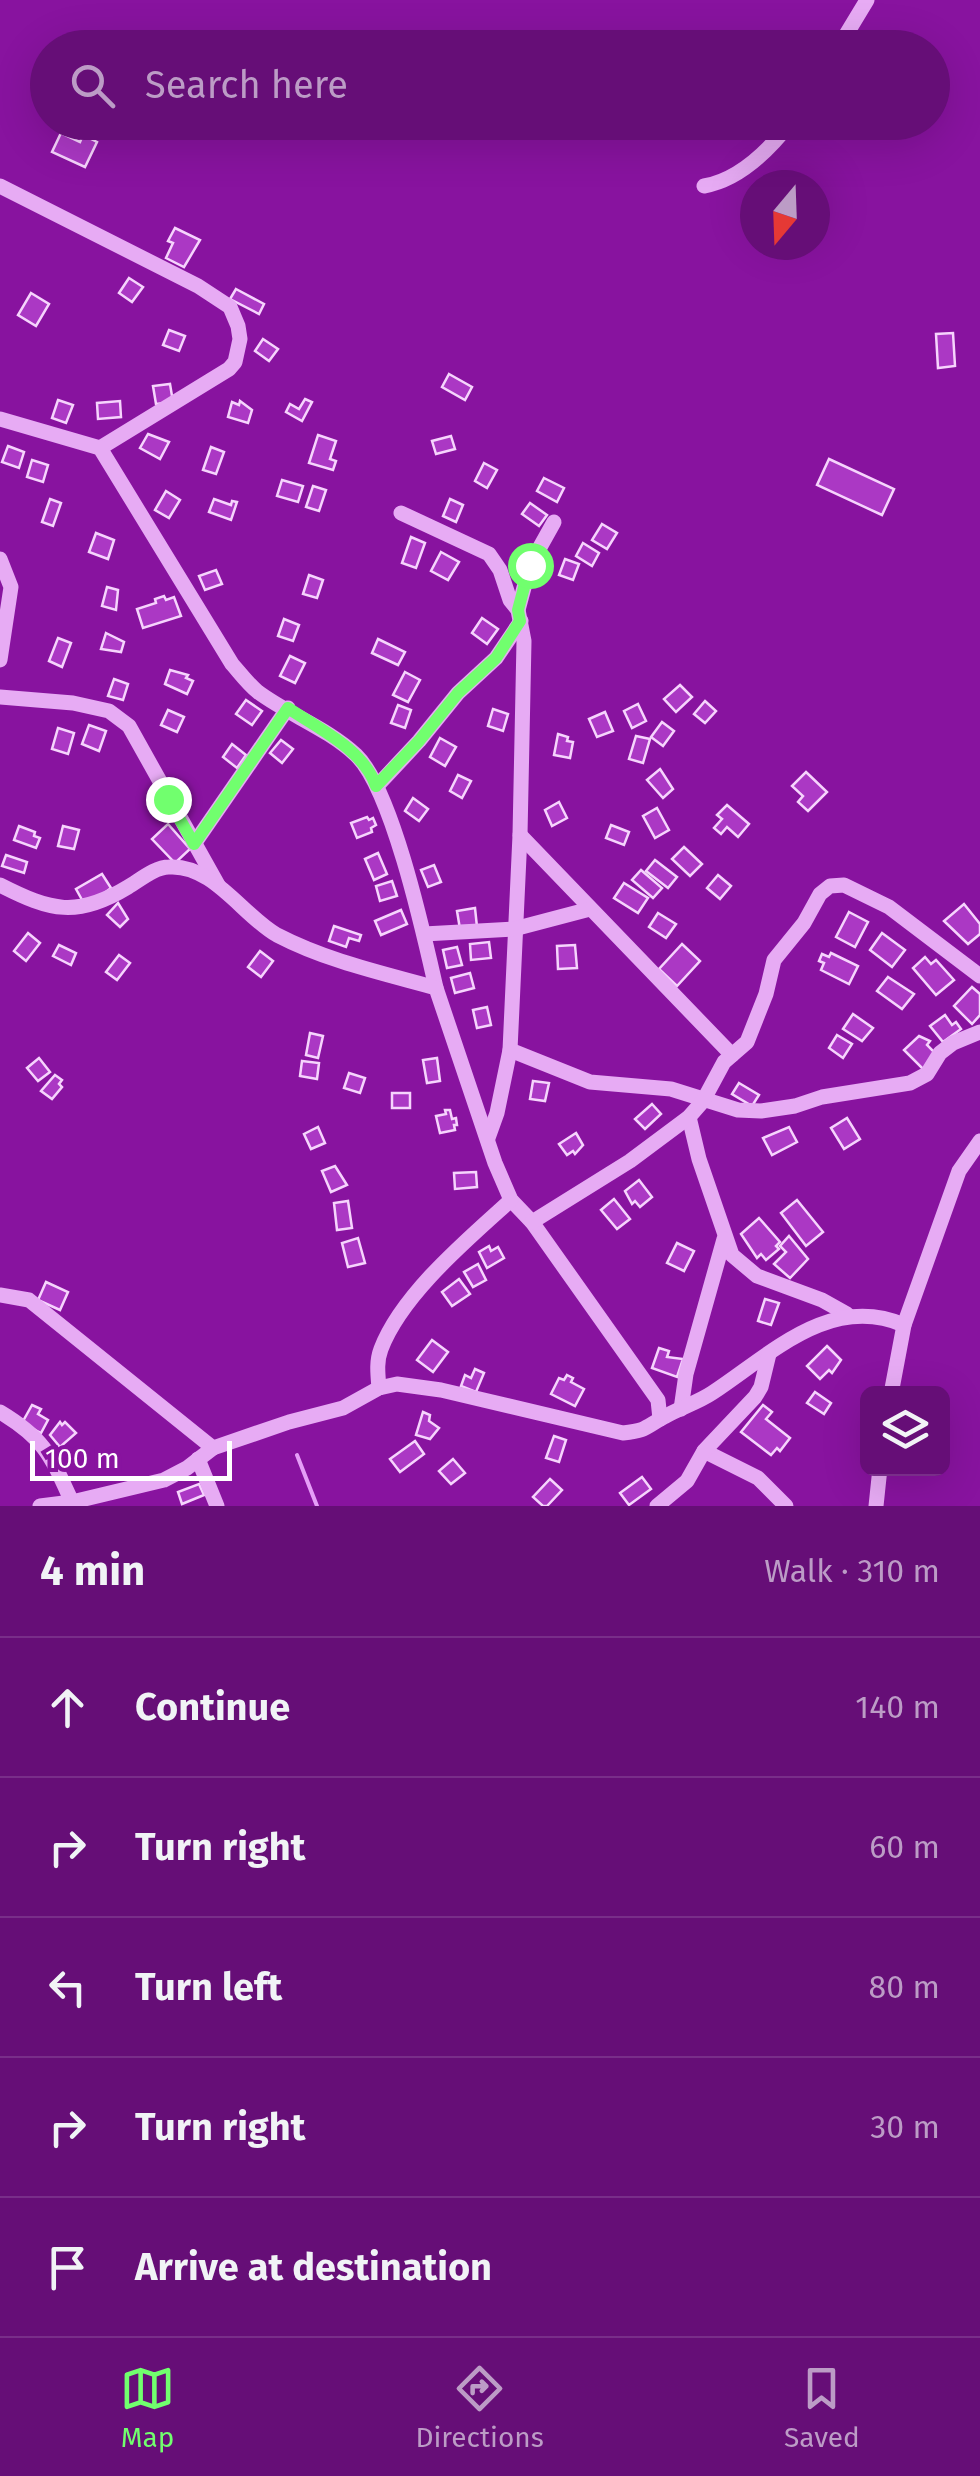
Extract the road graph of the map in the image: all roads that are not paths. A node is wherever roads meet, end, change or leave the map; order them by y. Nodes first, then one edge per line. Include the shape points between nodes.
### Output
1 (867, 0) edge
2 (849, 30) edge
3 (774, 140) edge
4 (0, 186) edge
5 (704, 186) dead end
6 (0, 419) edge
7 (100, 448) junction
8 (400, 512) dead end
9 (554, 522) dead end
10 (0, 559) edge
11 (519, 615) junction
12 (0, 660) edge
13 (0, 697) edge
14 (288, 708) junction
15 (376, 786) junction
16 (520, 834) junction
17 (194, 844) junction
18 (0, 885) edge
19 (220, 888) junction
20 (590, 909) junction
21 (514, 930) junction
22 (424, 934) junction
23 (980, 976) edge
24 (436, 988) junction
25 (980, 1032) edge
26 (510, 1050) junction
27 (732, 1055) junction
28 (703, 1101) junction
29 (689, 1117) junction
30 (488, 1138) junction
31 (980, 1141) edge
32 (511, 1200) junction
33 (532, 1222) junction
34 (724, 1238) junction
35 (0, 1295) edge
36 (847, 1314) junction
37 (904, 1325) junction
38 (769, 1354) junction
39 (893, 1386) edge
40 (379, 1388) junction
41 (681, 1409) junction
42 (0, 1412) edge
43 (660, 1418) junction
44 (213, 1448) junction
45 (704, 1451) junction
46 (198, 1459) junction
47 (879, 1476) edge
48 (109, 1500) edge
49 (72, 1502) junction
50 (40, 1506) edge
51 (217, 1506) edge
52 (657, 1506) edge
53 (786, 1506) edge
54 (876, 1506) edge

1 - 2 street
3 - 5 street via 728,178
4 - 7 street via 198,286 230,308 238,326 238,352 229,369
6 - 7 street
7 - 14 street via 232,664 254,689
8 - 11 street via 489,554
9 - 11 street via 530,565
10 - 12 street via 11,587
11 - 15 street via 496,658
11 - 16 street
13 - 17 street via 73,703 109,712 129,726
14 - 15 street via 356,755
14 - 17 street
15 - 22 street
16 - 20 street
16 - 21 street
17 - 19 street
18 - 19 street via 53,906 84,909 168,866 193,871
19 - 24 street via 288,940
20 - 21 street
20 - 27 street
21 - 22 street
21 - 26 street
22 - 24 street
23 - 27 street via 888,908 844,885 830,886 774,960 747,1042
24 - 30 street
25 - 28 street via 953,1042 928,1074 910,1083 761,1111
26 - 28 street via 590,1082 671,1089
26 - 30 street
27 - 28 street
28 - 29 street
29 - 33 street
29 - 34 street
30 - 32 street
31 - 37 street via 959,1172
32 - 33 street
32 - 40 street via 417,1291 382,1347
33 - 43 street via 658,1400
34 - 36 street via 732,1255 757,1276
34 - 41 street
35 - 44 street via 29,1300
36 - 37 street
36 - 38 street
37 - 39 street
38 - 41 street
38 - 45 street via 761,1387
40 - 43 street via 441,1390 623,1434 648,1430
40 - 44 street via 343,1408
41 - 43 street
42 - 49 street via 36,1436
44 - 46 street
45 - 52 street via 687,1481
45 - 53 street via 758,1478
46 - 48 street
46 - 51 street
47 - 54 street
48 - 49 street
49 - 50 street

